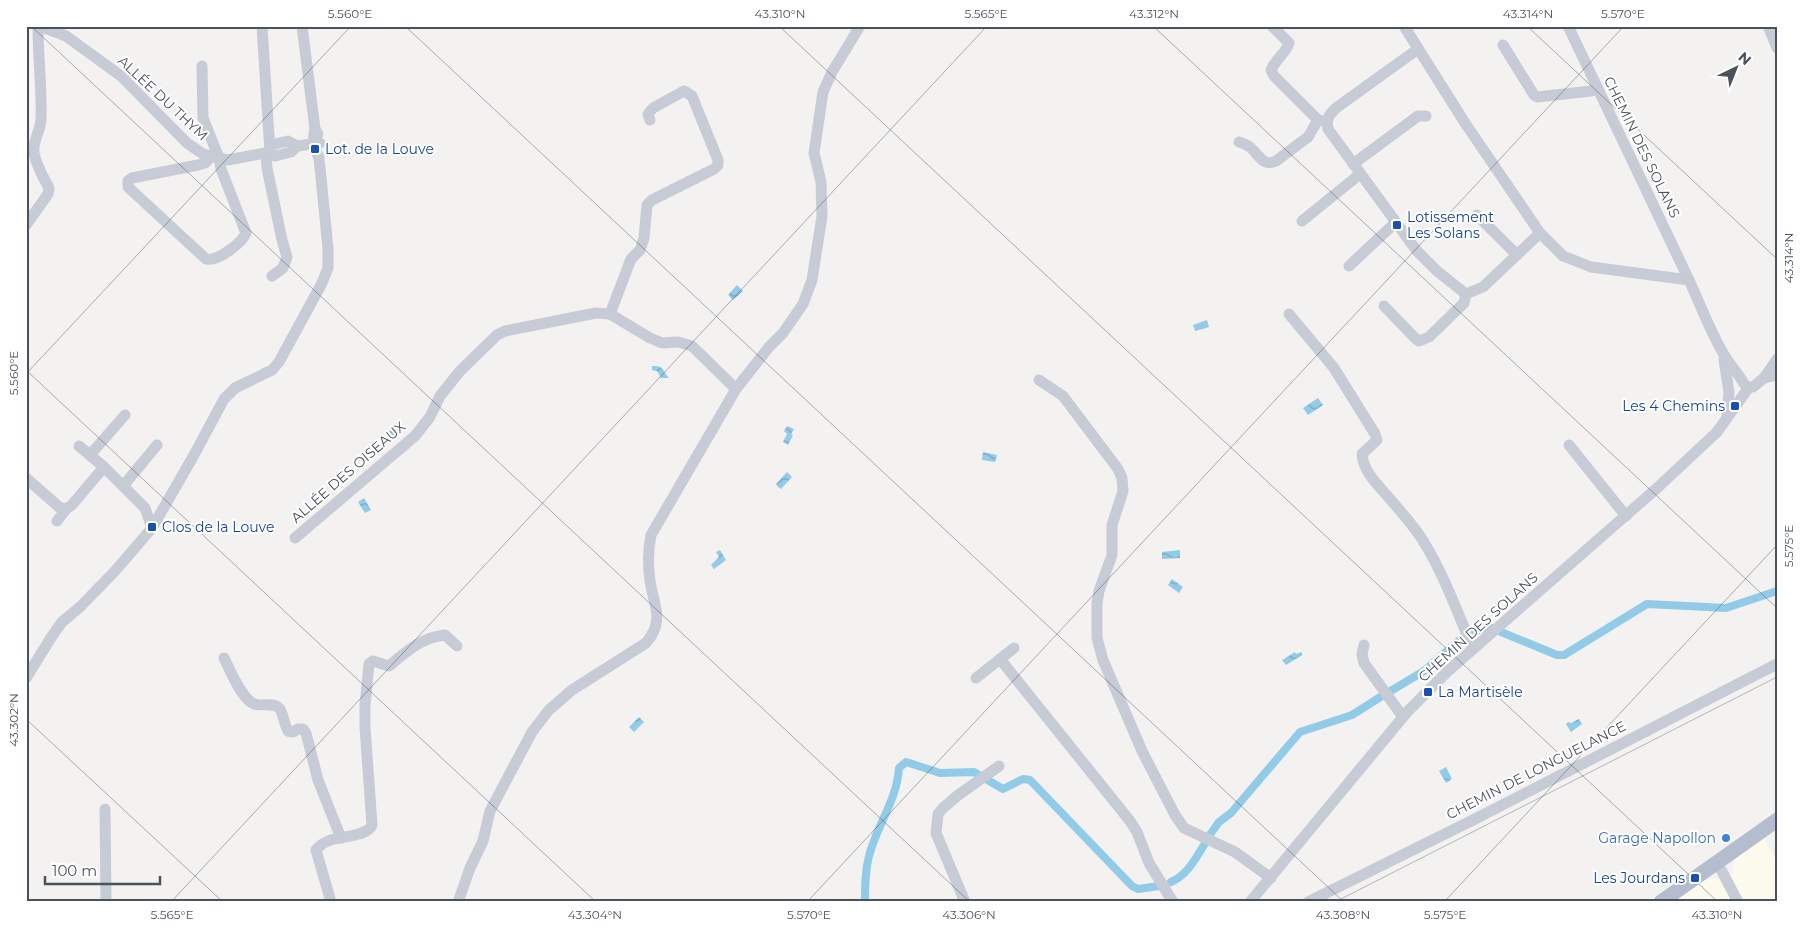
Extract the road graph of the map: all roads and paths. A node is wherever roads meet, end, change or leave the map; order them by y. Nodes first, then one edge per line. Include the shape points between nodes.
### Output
1 (262, 26) edge
2 (302, 26) edge
3 (860, 26) edge
4 (1272, 26) edge
5 (1404, 26) edge
6 (1568, 26) edge
7 (1768, 26) edge
8 (42, 27) edge
9 (1503, 45) dead end
10 (1777, 48) edge
11 (1418, 49) junction
12 (202, 66) dead end
13 (1598, 89) junction
14 (1426, 116) dead end
15 (650, 120) dead end
16 (1322, 121) junction
17 (1239, 142) dead end
18 (317, 143) junction
19 (270, 151) junction
20 (215, 158) junction
21 (1353, 164) junction
22 (1360, 174) junction
23 (1477, 215) dead end
24 (1302, 221) dead end
25 (1395, 223) junction
26 (26, 225) edge
27 (1540, 233) junction
28 (1516, 255) junction
29 (1349, 266) dead end
30 (272, 276) dead end
31 (1689, 280) junction
32 (1466, 294) junction
33 (1384, 306) dead end
34 (610, 314) junction
35 (1289, 314) dead end
36 (1723, 353) junction
37 (1777, 359) edge
38 (1777, 375) edge
39 (1764, 378) junction
40 (1039, 380) dead end
41 (1743, 388) junction
42 (736, 389) junction
43 (1728, 389) junction
44 (125, 415) dead end
45 (1727, 417) junction
46 (1569, 445) dead end
47 (79, 446) dead end
48 (157, 446) dead end
49 (90, 455) junction
50 (104, 467) junction
51 (26, 478) edge
52 (124, 485) junction
53 (67, 508) junction
54 (1626, 516) junction
55 (57, 521) dead end
56 (152, 528) junction
57 (295, 538) dead end
58 (1364, 645) dead end
59 (457, 646) dead end
60 (1014, 648) dead end
61 (1473, 649) junction
62 (224, 658) dead end
63 (1000, 659) junction
64 (1777, 664) edge
65 (26, 678) edge
66 (976, 678) dead end
67 (1403, 718) junction
68 (999, 766) dead end
69 (104, 809) dead end
70 (1777, 820) edge
71 (341, 838) junction
72 (1717, 862) junction
73 (1270, 878) junction
74 (106, 902) edge
75 (331, 902) edge
76 (458, 902) edge
77 (965, 902) edge
78 (1173, 902) edge
79 (1250, 902) edge
80 (1308, 902) edge
81 (1661, 902) edge
82 (1738, 902) edge

1 - 19 street
2 - 18 street via 315,128 319,136
3 - 42 street via 823,92 814,153 821,182 822,216 812,280 803,304 783,333
4 - 16 street via 1289,43 1271,70 1274,76
5 - 11 street
6 - 13 street, CHEMIN DES SOLANS
7 - 10 street
8 - 20 street, ALLÉE DU THYM via 66,36 121,76 187,143
8 - 26 street via 38,62 42,118 34,150 49,188
9 - 13 street via 1537,97
11 - 16 street
11 - 27 street
12 - 20 street via 203,118
13 - 31 street, CHEMIN DES SOLANS
14 - 21 street via 1418,116
15 - 34 street via 648,114 653,108 684,91 689,92 718,165 647,205 640,250 631,259
16 - 17 street via 1308,137 1270,164 1249,146
16 - 21 street
18 - 19 street via 297,146 288,141
18 - 56 street via 328,248 328,268 322,283 279,362 272,370 235,388 219,405
19 - 20 street via 228,160
19 - 30 street via 278,222 287,257 283,268
20 - 20 street via 246,232 244,237 211,261 206,260 128,187 128,181
21 - 22 street
22 - 24 street
22 - 25 street
23 - 28 street
25 - 29 street
25 - 32 street via 1417,251
27 - 28 street
27 - 31 street via 1563,256 1591,267
28 - 32 street via 1483,287
31 - 36 street, CHEMIN DES SOLANS
32 - 33 street via 1464,303 1429,338 1419,341
34 - 42 street via 662,343 678,342 692,346
34 - 57 street, ALLÉE DES OISEAUX via 596,313 496,335 440,396 430,417 415,436
35 - 61 street via 1334,368 1374,434 1377,440 1362,454 1362,461 1370,476 1425,544
36 - 41 street
36 - 43 street
37 - 39 street
38 - 39 street
39 - 41 street via 1753,387
40 - 73 street via 1064,396 1122,478 1124,491 1112,525 1112,555 1099,591 1097,638 1103,660 1142,751 1184,828 1235,852
41 - 43 street via 1732,381
41 - 43 street via 1733,397
41 - 45 street, CHEMIN DES SOLANS
42 - 76 street via 651,535 648,546 650,579 658,617 654,634 646,643 572,690 549,710 532,732 490,811 483,841
43 - 45 street
44 - 49 street
45 - 54 street, CHEMIN DES SOLANS via 1717,432
46 - 54 street
47 - 49 street
48 - 52 street
49 - 50 street
50 - 52 street
50 - 53 street
51 - 53 street via 60,507
52 - 56 street via 145,508
53 - 55 street
54 - 61 street, CHEMIN DES SOLANS
56 - 65 street via 115,571 62,622
58 - 67 street via 1364,663
59 - 71 street via 445,635 435,636 415,646 389,666 373,661 369,664 365,727 372,825 366,832
60 - 63 street
61 - 67 street, CHEMIN DES SOLANS
62 - 71 street via 245,698 256,705 276,706 281,710 288,731 302,729 306,733 318,780
63 - 66 street
63 - 78 street via 1130,821 1149,863
64 - 80 street, CHEMIN DE LONGUELANCE
67 - 73 street, CHEMIN DES SOLANS
68 - 77 street via 938,814 936,833
69 - 74 street
70 - 72 main road
71 - 75 street via 316,850
72 - 81 main road
72 - 82 street
73 - 79 street, CHEMIN DES SOLANS

